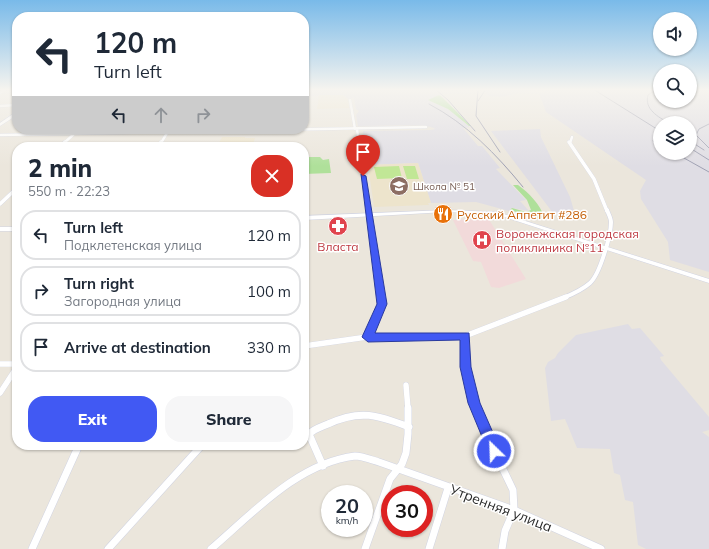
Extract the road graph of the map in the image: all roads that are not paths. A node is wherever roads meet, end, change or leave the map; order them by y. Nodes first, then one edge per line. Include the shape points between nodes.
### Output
1 (9, 115) edge
2 (353, 115) edge
3 (12, 117) edge
4 (0, 121) edge
5 (0, 125) edge
6 (426, 127) dead end
7 (309, 129) edge
8 (356, 129) junction
9 (74, 134) joint
10 (0, 135) edge
11 (572, 137) dead end
12 (65, 142) edge
13 (12, 193) edge
14 (0, 204) edge
15 (369, 215) junction
16 (309, 218) edge
17 (0, 229) edge
18 (12, 229) edge
19 (606, 247) junction
20 (709, 281) edge
21 (465, 336) junction
22 (368, 337) junction
23 (309, 345) edge
24 (0, 364) edge
25 (12, 364) edge
26 (12, 375) edge
27 (406, 386) dead end
28 (0, 393) edge
29 (409, 428) junction
30 (77, 450) edge
31 (197, 450) edge
32 (323, 466) junction
33 (399, 469) junction
34 (448, 488) junction
35 (514, 510) junction
36 (32, 549) edge
37 (108, 549) edge
38 (211, 549) edge
39 (365, 549) edge
40 (429, 549) edge
41 (502, 549) edge
42 (601, 549) edge

1 - 4 main road
2 - 8 street
3 - 5 main road
6 - 8 street
7 - 8 street
8 - 15 street
9 - 10 street
9 - 12 street
11 - 19 street via 569,142 572,149 594,178 611,221
13 - 14 street
15 - 16 street
15 - 19 street via 487,212
15 - 22 street via 382,304
17 - 18 street
19 - 20 street
19 - 21 street via 596,274 591,282 578,292
21 - 22 street
21 - 35 street via 466,367 474,403 513,490
22 - 23 street
24 - 25 street
26 - 28 street
27 - 29 street
29 - 32 street via 382,417 363,415 349,416 313,430 309,434
29 - 33 street via 406,450
30 - 36 street
31 - 37 street
32 - 33 street, Утренняя улица via 357,456
32 - 38 street, Утренняя улица via 281,489
33 - 34 street, Утренняя улица
33 - 39 street via 390,479
34 - 35 street, Утренняя улица
34 - 40 street
35 - 41 street via 505,532
35 - 42 street, Утренняя улица

